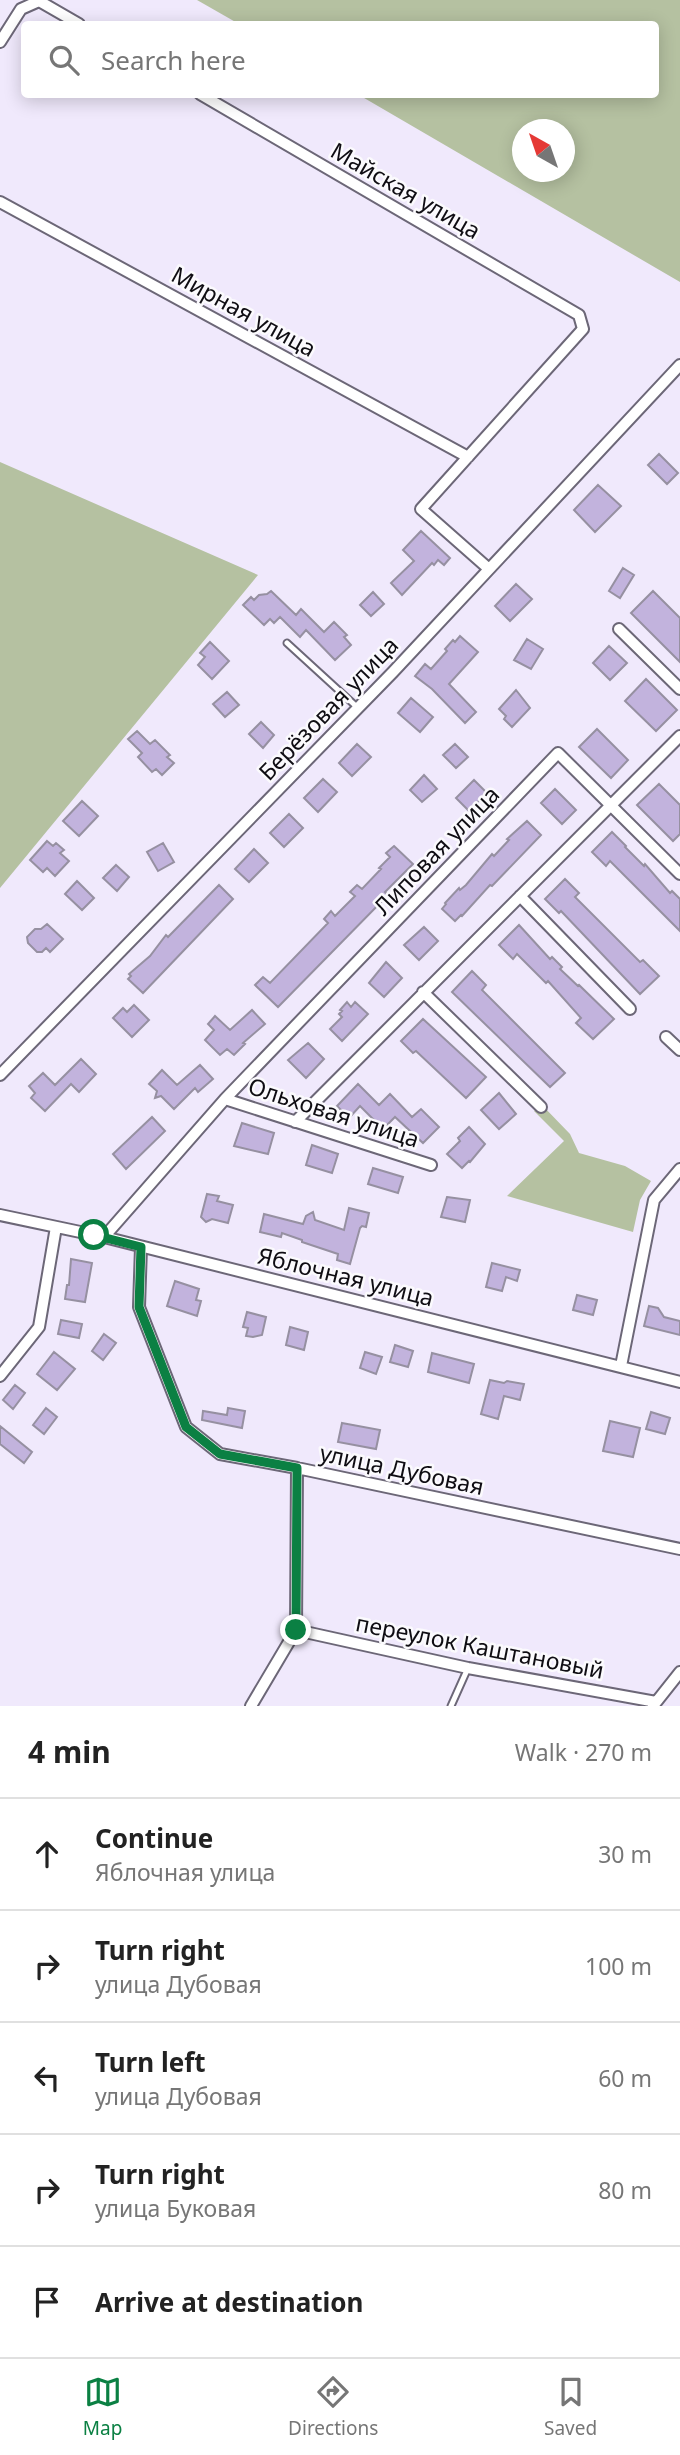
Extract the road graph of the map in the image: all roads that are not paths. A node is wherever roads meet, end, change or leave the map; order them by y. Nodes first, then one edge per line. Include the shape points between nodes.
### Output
1 (74, 21) edge
2 (0, 42) edge
3 (207, 98) edge
4 (0, 202) edge
5 (680, 365) edge
6 (468, 457) junction
7 (489, 569) junction
8 (619, 629) dead end
9 (287, 643) dead end
10 (680, 689) edge
11 (358, 708) junction
12 (680, 736) edge
13 (611, 805) junction
14 (680, 874) edge
15 (520, 896) junction
16 (423, 992) junction
17 (630, 1009) dead end
18 (666, 1037) dead end
19 (680, 1050) edge
20 (0, 1075) edge
21 (225, 1099) junction
22 (541, 1107) dead end
23 (295, 1122) junction
24 (431, 1165) dead end
25 (680, 1169) edge
26 (0, 1215) edge
27 (56, 1227) junction
28 (104, 1237) junction
29 (141, 1247) junction
30 (621, 1366) junction
31 (0, 1376) edge
32 (680, 1382) edge
33 (297, 1468) junction
34 (680, 1549) edge
35 (296, 1630) junction
36 (468, 1668) junction
37 (680, 1672) edge
38 (654, 1704) edge
39 (251, 1706) edge
40 (451, 1706) edge

1 - 2 street via 39,1 21,9
3 - 6 street, Майская улица via 579,315 583,329
4 - 6 street, Мирная улица
5 - 7 street, Берёзовая улица
6 - 7 street via 421,509
7 - 11 street, Берёзовая улица
8 - 10 street
9 - 11 lane
11 - 20 street, Берёзовая улица
12 - 13 street
13 - 14 street, Липовая улица
13 - 15 street
13 - 21 street, Липовая улица via 558,753
15 - 16 street
15 - 17 street
16 - 22 street
16 - 23 street
18 - 19 street
21 - 23 street, Ольховая улица
21 - 28 street
23 - 24 street, Ольховая улица
25 - 30 street via 653,1199
26 - 27 street, Яблочная улица
27 - 28 street, Яблочная улица
27 - 31 street via 39,1327
28 - 29 street, Яблочная улица
29 - 30 street, Яблочная улица
29 - 33 street, улица Дубовая via 139,1307 186,1427 220,1454
30 - 32 street, Яблочная улица
33 - 34 street, улица Дубовая
33 - 35 street
35 - 36 street, переулок Каштановый
35 - 39 street
36 - 38 street, переулок Каштановый
36 - 40 lane
37 - 38 street

